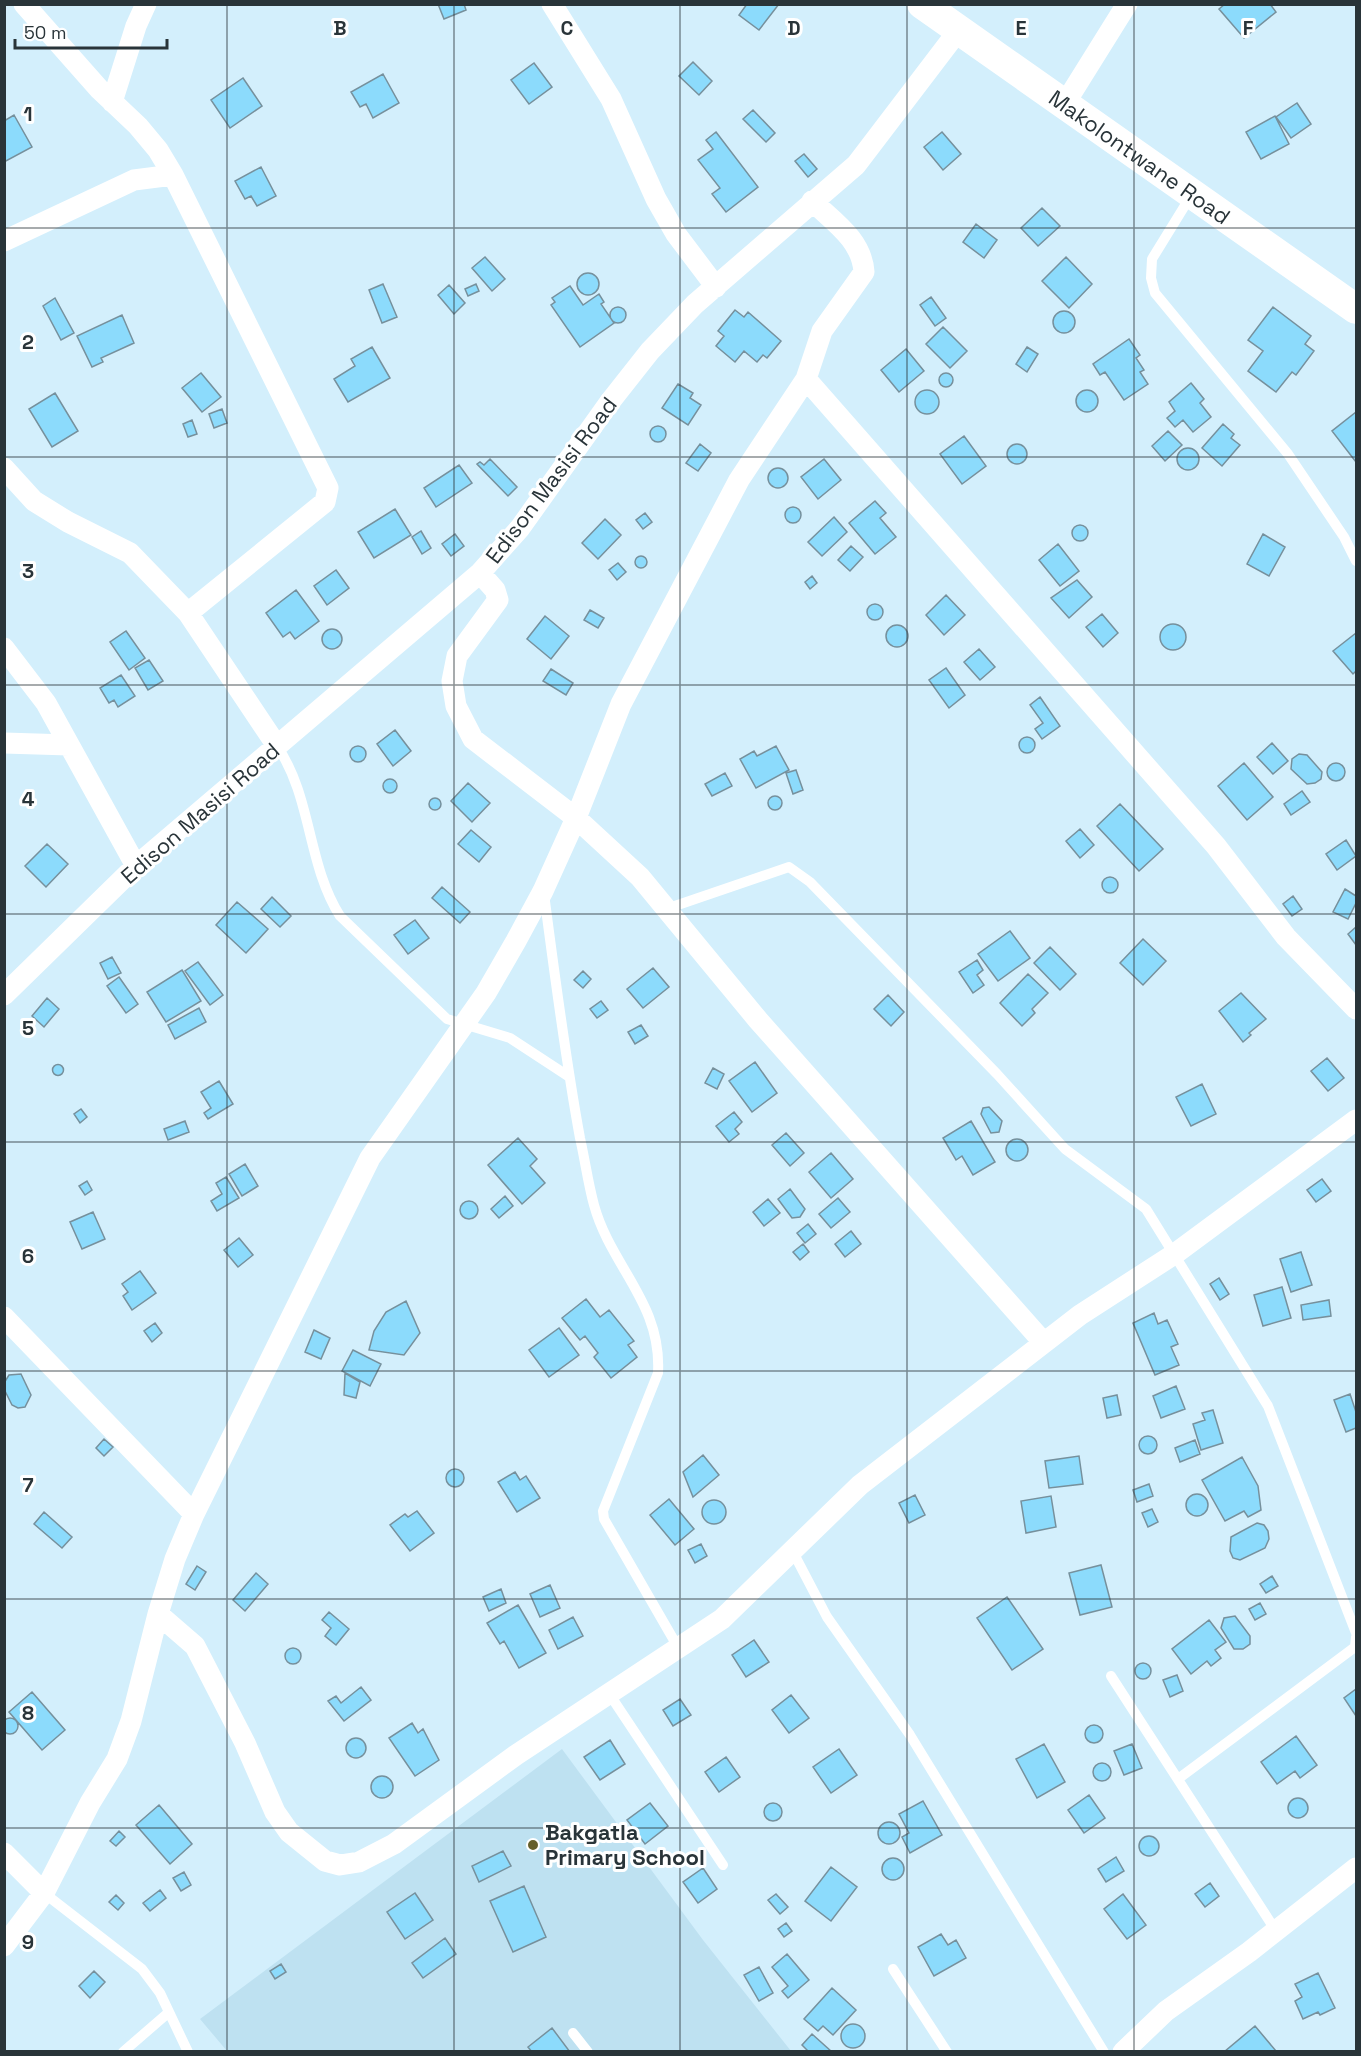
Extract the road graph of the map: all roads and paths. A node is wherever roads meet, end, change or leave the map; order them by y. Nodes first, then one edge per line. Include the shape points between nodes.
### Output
1 (24, 4) edge
2 (146, 4) edge
3 (552, 4) edge
4 (922, 4) edge
5 (1127, 4) edge
6 (958, 31) junction
7 (112, 102) junction
8 (1064, 105) junction
9 (173, 175) junction
10 (1192, 194) junction
11 (812, 201) junction
12 (4, 241) edge
13 (716, 286) junction
14 (1356, 309) edge
15 (806, 379) junction
16 (4, 468) edge
17 (1356, 561) edge
18 (480, 573) junction
19 (188, 613) junction
20 (4, 648) edge
21 (4, 743) edge
22 (69, 745) junction
23 (277, 746) junction
24 (576, 818) junction
25 (136, 866) junction
26 (543, 891) junction
27 (666, 909) junction
28 (4, 995) edge
29 (1356, 1009) edge
30 (464, 1026) junction
31 (568, 1076) junction
32 (1356, 1120) edge
33 (1176, 1253) junction
34 (4, 1317) edge
35 (1044, 1343) junction
36 (194, 1514) junction
37 (793, 1552) junction
38 (158, 1614) junction
39 (1356, 1633) edge
40 (1356, 1637) edge
41 (679, 1649) junction
42 (1111, 1676) dead end
43 (608, 1692) junction
44 (1178, 1779) junction
45 (4, 1853) edge
46 (723, 1865) dead end
47 (1356, 1868) edge
48 (44, 1893) junction
49 (1276, 1931) junction
50 (4, 1946) edge
51 (893, 1970) dead end
52 (168, 2013) junction
53 (573, 2032) dead end
54 (123, 2052) edge
55 (188, 2052) edge
56 (588, 2052) edge
57 (947, 2052) edge
58 (1104, 2052) edge
59 (1123, 2052) edge

1 - 7 street
2 - 7 street
3 - 13 street via 611,99 676,234
4 - 6 main road, Makolontwane Road
5 - 8 street
6 - 8 main road, Makolontwane Road
6 - 11 street, Edison Masisi Road via 856,165
7 - 9 street via 158,150
8 - 10 main road, Makolontwane Road
9 - 12 street via 134,180
9 - 19 street via 328,488 325,502
10 - 14 main road, Makolontwane Road
10 - 17 lane via 1152,259 1155,293 1288,454
11 - 13 street, Edison Masisi Road
11 - 15 street via 854,241 863,255 864,272 822,331
13 - 18 street, Edison Masisi Road via 650,351 520,528
15 - 24 street via 739,480 632,684
15 - 29 street via 1216,846 1286,937
16 - 19 street via 34,501 130,553
18 - 23 street, Edison Masisi Road
18 - 24 street via 495,590 498,600 457,656 452,681 456,706 473,739
19 - 23 street
20 - 22 street via 46,703
21 - 22 street
22 - 25 street
23 - 25 street, Edison Masisi Road
23 - 30 lane via 291,767 328,896 340,916 447,1019
24 - 26 street
24 - 27 street via 639,876
25 - 28 street, Edison Masisi Road
26 - 30 street
26 - 31 lane
27 - 33 lane via 789,867 826,899 1065,1149 1146,1209
27 - 35 street via 758,1020
30 - 31 lane via 510,1038
30 - 36 street via 370,1158
31 - 41 lane via 598,1220 646,1307 659,1351 657,1373 603,1511 604,1519
32 - 33 street
33 - 35 street via 1119,1288
33 - 39 lane via 1268,1406
34 - 36 street
35 - 37 street via 860,1485
36 - 38 street
37 - 41 street via 722,1619
37 - 58 lane via 827,1617 910,1735
38 - 43 street via 195,1646 275,1812 289,1832 325,1861 340,1865 359,1862 394,1844
38 - 48 street via 131,1721 117,1759
40 - 44 lane via 1355,1647
41 - 43 street
42 - 44 lane
43 - 46 lane
44 - 49 lane
45 - 48 street
47 - 49 street
48 - 50 street
48 - 52 lane via 142,1969 160,1993
49 - 59 street via 1166,2011
51 - 57 lane
52 - 54 lane
52 - 55 lane
53 - 56 lane

